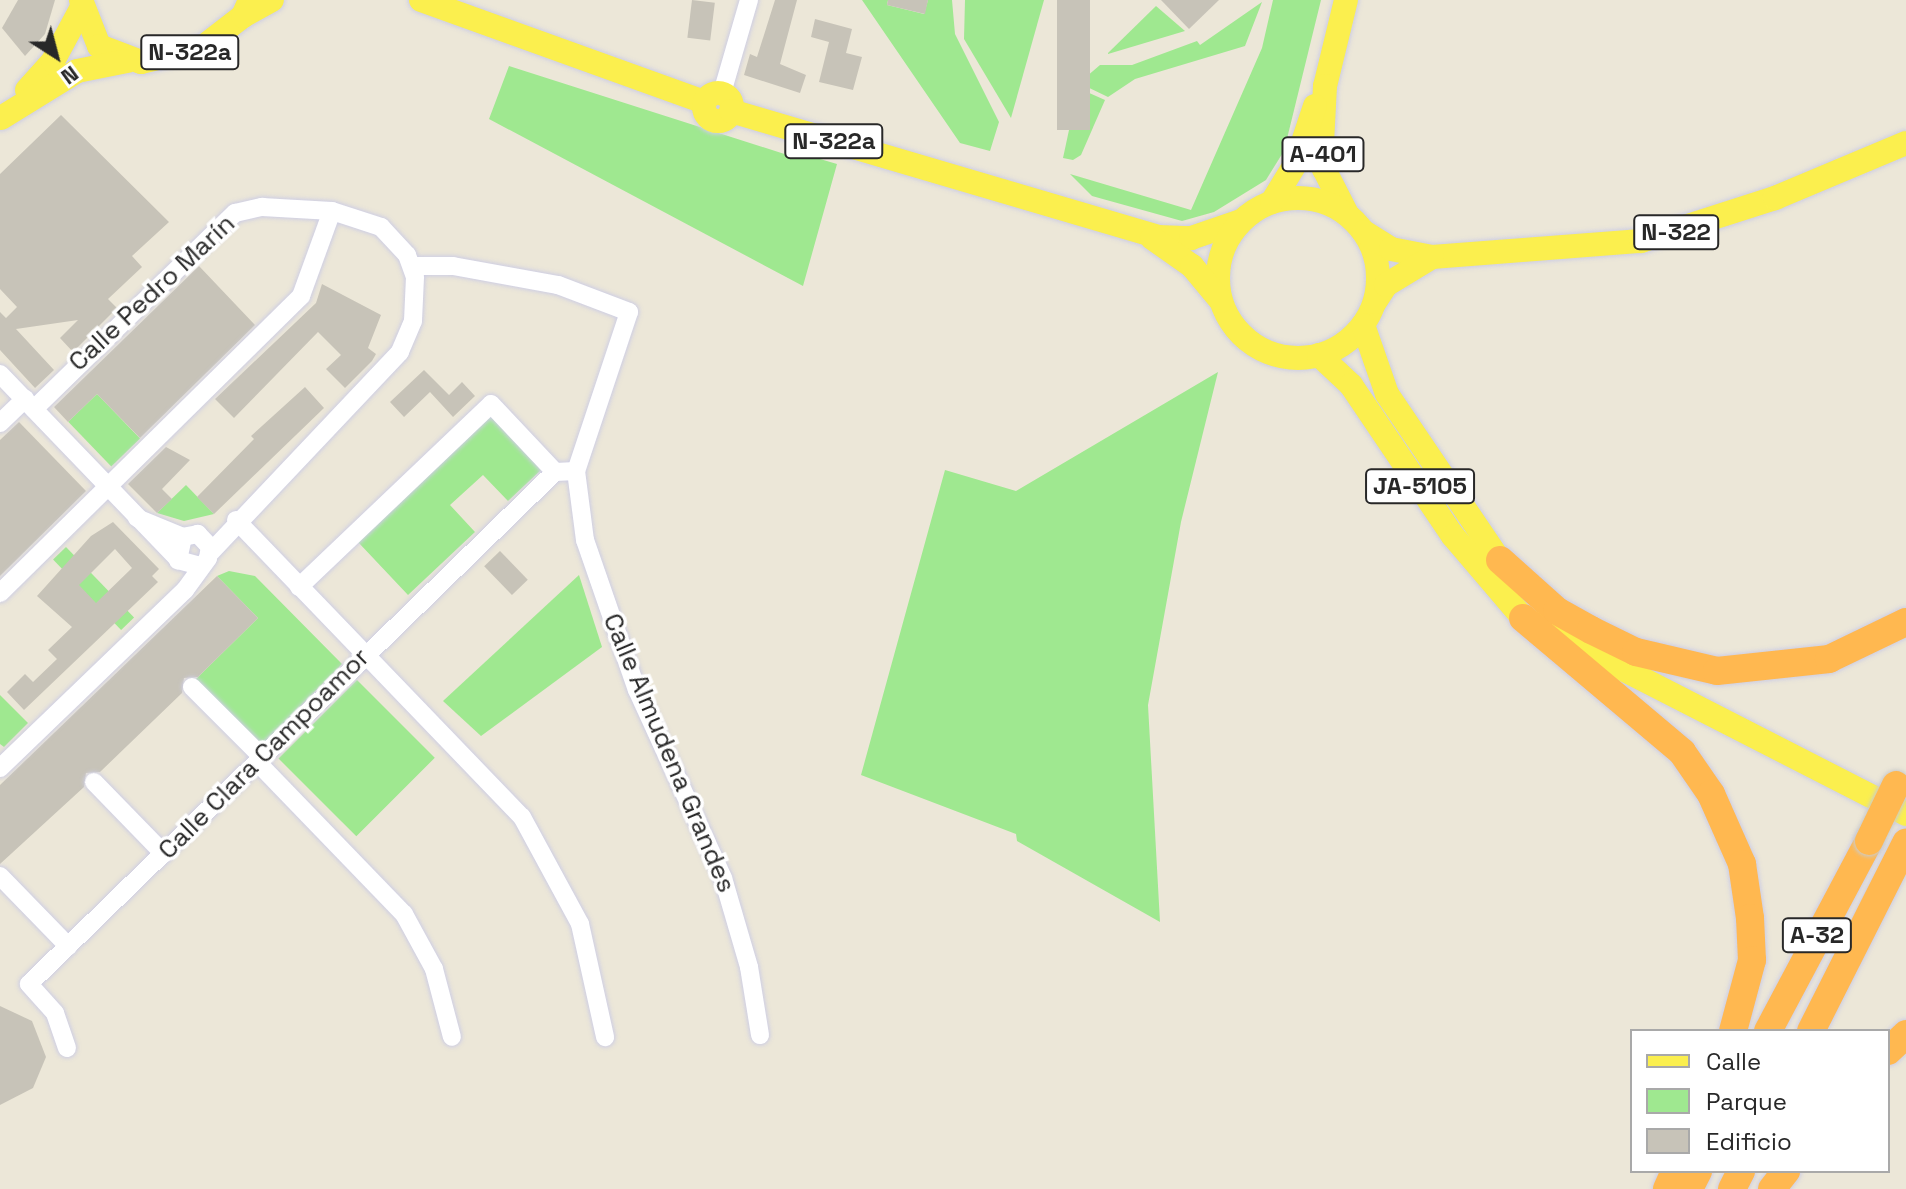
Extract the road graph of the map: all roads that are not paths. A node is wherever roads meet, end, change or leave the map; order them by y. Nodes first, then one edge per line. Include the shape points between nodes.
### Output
1 (272, 0) edge
2 (421, 0) edge
3 (749, 0) edge
4 (1346, 0) edge
5 (81, 5) edge
6 (246, 8) edge
7 (127, 61) junction
8 (1325, 86) junction
9 (719, 102) junction
10 (1, 119) edge
11 (1906, 143) edge
12 (1272, 202) junction
13 (332, 211) junction
14 (1241, 221) junction
15 (1356, 224) junction
16 (1140, 231) junction
17 (1432, 257) junction
18 (412, 266) junction
19 (1221, 301) junction
20 (1368, 314) junction
21 (1319, 355) junction
22 (0, 374) edge
23 (30, 404) junction
24 (0, 423) edge
25 (576, 471) junction
26 (555, 472) junction
27 (107, 487) junction
28 (136, 517) junction
29 (236, 520) junction
30 (183, 537) junction
31 (260, 547) junction
32 (209, 549) junction
33 (1500, 560) junction
34 (180, 562) junction
35 (299, 587) junction
36 (0, 593) edge
37 (176, 596) junction
38 (1523, 618) junction
39 (1906, 622) edge
40 (365, 653) junction
41 (1612, 665) junction
42 (192, 687) dead end
43 (261, 760) junction
44 (0, 768) edge
45 (1901, 776) edge
46 (94, 782) dead end
47 (1906, 814) edge
48 (1903, 849) edge
49 (164, 854) junction
50 (0, 876) edge
51 (68, 946) junction
52 (1734, 1029) edge
53 (1769, 1029) edge
54 (1812, 1029) edge
55 (1906, 1034) edge
56 (760, 1035) dead end
57 (452, 1037) dead end
58 (605, 1037) dead end
59 (67, 1048) dead end
60 (1890, 1049) edge
61 (1784, 1173) edge
62 (1772, 1189) edge

1 - 6 main road, N-322a
2 - 9 main road, N-322a
3 - 9 street
4 - 8 main road, A-401
5 - 7 main road, N-322a via 99,46
5 - 10 main road, N-322a via 53,61
6 - 7 main road, N-322a via 197,50 159,61
7 - 10 main road, N-322a via 77,71
8 - 12 main road, A-401 via 1296,163
8 - 15 main road, A-401 via 1324,169
9 - 16 main road, N-322a
11 - 17 main road, N-322 via 1775,198 1641,241
12 - 14 main road
12 - 15 main road via 1306,198
13 - 18 street, Calle Pedro Marín via 381,227
13 - 23 street, Calle Pedro Marín via 262,207 227,218
13 - 27 street via 301,296
14 - 16 main road, N-322a via 1191,238
14 - 19 main road via 1219,264
15 - 17 main road via 1391,249
15 - 20 main road via 1377,267
16 - 19 main road, N-322a via 1192,266
17 - 20 main road via 1386,285
18 - 25 street, Calle Almudena Grandes via 453,266 558,285 629,312
18 - 29 street via 413,321 394,362
19 - 21 main road via 1253,345 1286,357
20 - 21 main road
20 - 33 main road, JA-5105 via 1387,394
21 - 38 main road, JA-5105 via 1351,385 1453,536
22 - 23 street
23 - 24 street, Calle Pedro Marín
23 - 27 street
25 - 26 street
25 - 56 street, Calle Almudena Grandes via 585,540 637,690 723,878 749,967
26 - 35 street via 491,404
26 - 40 street, Calle Clara Campoamor
27 - 28 street
27 - 36 street
28 - 30 street
28 - 34 street
29 - 31 street
29 - 32 street
30 - 32 street
30 - 34 street
31 - 32 street
31 - 35 street
32 - 34 street
32 - 37 street
33 - 39 highway via 1557,611 1591,630 1636,652 1717,671 1829,659
33 - 41 main road, JA-5105 via 1546,615
34 - 37 street
35 - 40 street
37 - 44 street
38 - 41 main road, JA-5105
38 - 52 highway via 1661,732 1711,794 1742,864 1750,918 1752,960
40 - 43 street, Calle Clara Campoamor
40 - 58 street via 501,791 539,843 580,924
41 - 47 main road, JA-5105
42 - 43 street
43 - 49 street, Calle Clara Campoamor
43 - 57 street via 404,914 434,969
45 - 53 highway, A-32, bridge
46 - 49 street
48 - 54 highway, A-32
49 - 51 street, Calle Clara Campoamor
50 - 51 street
51 - 59 street, Calle Clara Campoamor via 29,984 55,1013
55 - 60 highway
61 - 62 highway

